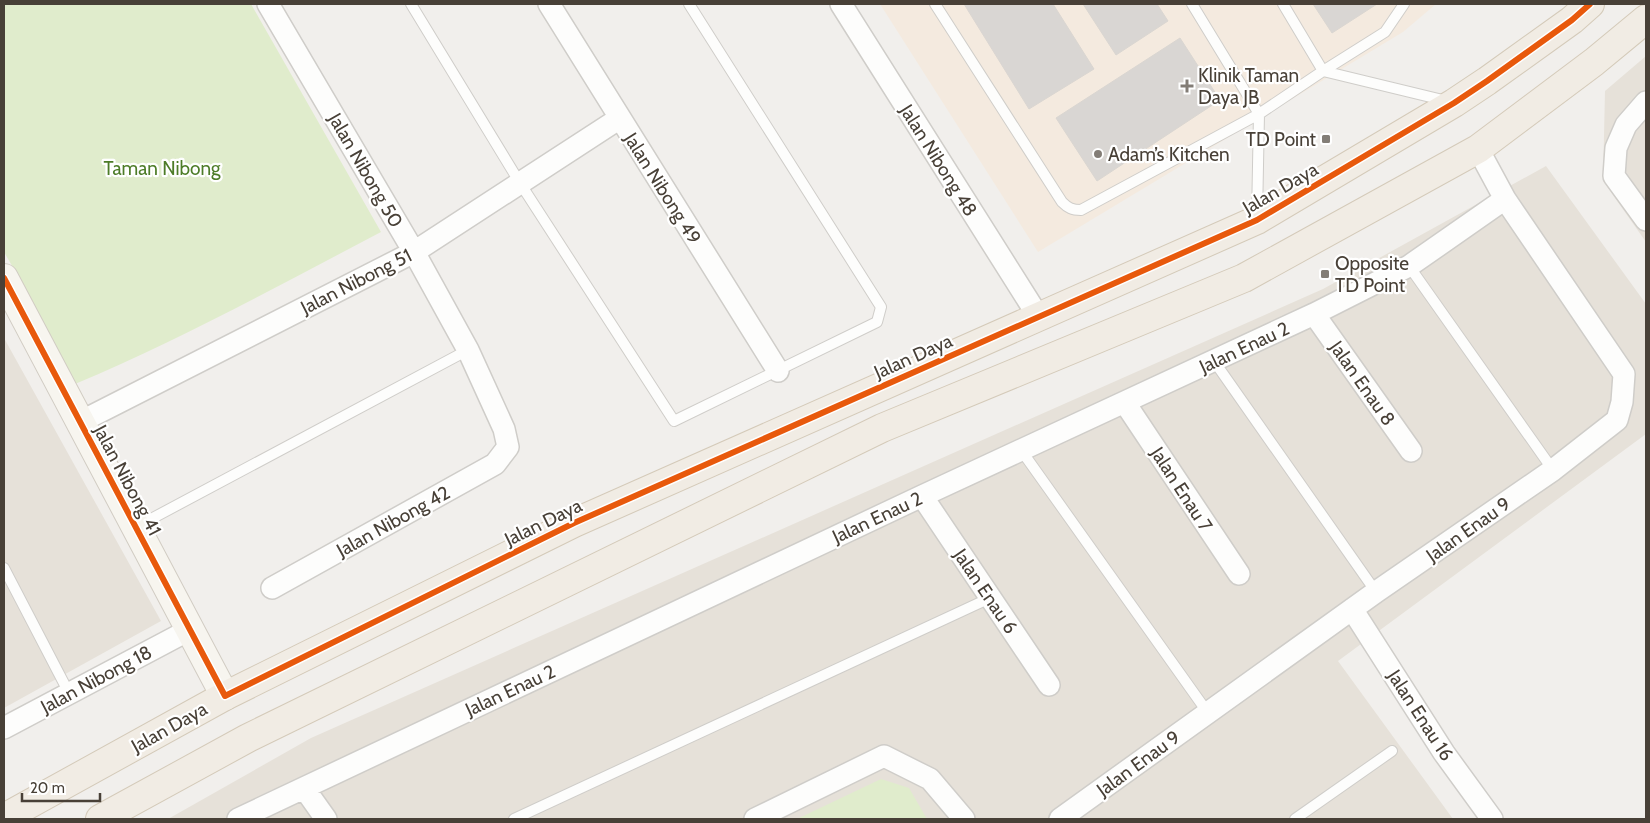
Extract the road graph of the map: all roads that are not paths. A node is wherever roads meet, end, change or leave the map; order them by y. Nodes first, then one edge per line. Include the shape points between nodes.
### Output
1 (268, 4) edge
2 (411, 4) edge
3 (549, 4) edge
4 (689, 4) edge
5 (841, 4) edge
6 (935, 4) edge
7 (1192, 4) edge
8 (1283, 4) edge
9 (1404, 4) edge
10 (1590, 4) edge
11 (1646, 19) edge
12 (1324, 71) junction
13 (1646, 102) edge
14 (1454, 103) junction
15 (1259, 114) junction
16 (620, 118) junction
17 (1478, 149) junction
18 (520, 183) junction
19 (1505, 199) junction
20 (1257, 220) junction
21 (1646, 220) edge
22 (414, 252) junction
23 (1409, 266) junction
24 (4, 278) edge
25 (1314, 314) junction
26 (1038, 316) junction
27 (468, 350) junction
28 (1214, 361) junction
29 (778, 371) junction
30 (1125, 403) junction
31 (80, 422) junction
32 (508, 447) joint
33 (1021, 450) junction
34 (1411, 451) dead end
35 (1553, 470) junction
36 (922, 496) junction
37 (135, 527) junction
38 (4, 568) edge
39 (1239, 574) dead end
40 (272, 588) dead end
41 (1376, 592) junction
42 (990, 598) junction
43 (1352, 609) junction
44 (189, 630) junction
45 (1050, 685) dead end
46 (69, 693) junction
47 (225, 696) junction
48 (1208, 713) junction
49 (4, 728) edge
50 (1392, 750) dead end
51 (304, 788) junction
52 (4, 818) edge
53 (100, 819) edge
54 (238, 819) edge
55 (326, 819) edge
56 (514, 819) edge
57 (755, 819) edge
58 (964, 819) edge
59 (1060, 819) edge
60 (1295, 819) edge
61 (1492, 819) edge

1 - 22 street, Jalan Nibong 50
2 - 18 lane
3 - 16 street, Jalan Nibong 49
4 - 29 lane via 881,307 877,322
5 - 26 street, Jalan Nibong 48
6 - 15 lane via 1062,202 1074,210 1088,208
7 - 15 lane
8 - 12 lane
9 - 12 lane via 1385,32
10 - 14 main road, Jalan Daya
11 - 17 main road
12 - 14 lane
12 - 15 lane
13 - 21 street via 1626,125 1616,148 1614,176
14 - 20 main road, Jalan Daya
15 - 20 lane
16 - 18 street, Jalan Nibong 51
16 - 29 street, Jalan Nibong 49
17 - 19 street, Jalan Enau 9
17 - 53 main road via 1244,278 882,428 248,738
18 - 22 street, Jalan Nibong 51
18 - 29 lane via 674,421
19 - 23 street, Jalan Enau 2
19 - 35 street, Jalan Enau 9 via 1624,374 1617,420
20 - 26 main road, Jalan Daya
22 - 27 street, Jalan Nibong 50
22 - 31 street, Jalan Nibong 51
23 - 25 street, Jalan Enau 2
23 - 35 lane
24 - 31 main road, Jalan Nibong 41
25 - 28 street, Jalan Enau 2
25 - 34 street, Jalan Enau 8
26 - 47 main road, Jalan Daya via 574,523
27 - 32 street, Jalan Nibong 50 via 504,429
27 - 37 lane
28 - 30 street, Jalan Enau 2
28 - 41 lane
30 - 33 street, Jalan Enau 2
30 - 39 street, Jalan Enau 7
31 - 37 main road, Jalan Nibong 41
32 - 40 street, Jalan Nibong 42 via 495,464
33 - 36 street, Jalan Enau 2
33 - 48 lane
35 - 41 street, Jalan Enau 9
36 - 42 street, Jalan Enau 6
36 - 51 street, Jalan Enau 2
37 - 44 main road, Jalan Nibong 41
38 - 46 lane
41 - 43 street, Jalan Enau 9
42 - 45 street, Jalan Enau 6
42 - 56 lane
43 - 48 street, Jalan Enau 9
43 - 61 street, Jalan Enau 16 via 1444,752
44 - 46 street, Jalan Nibong 18
44 - 47 main road, Jalan Nibong 41
46 - 49 street, Jalan Nibong 18
47 - 52 main road, Jalan Daya
48 - 59 street, Jalan Enau 9
50 - 60 lane
51 - 54 street, Jalan Enau 2
51 - 55 street
57 - 58 street via 884,756 930,779

